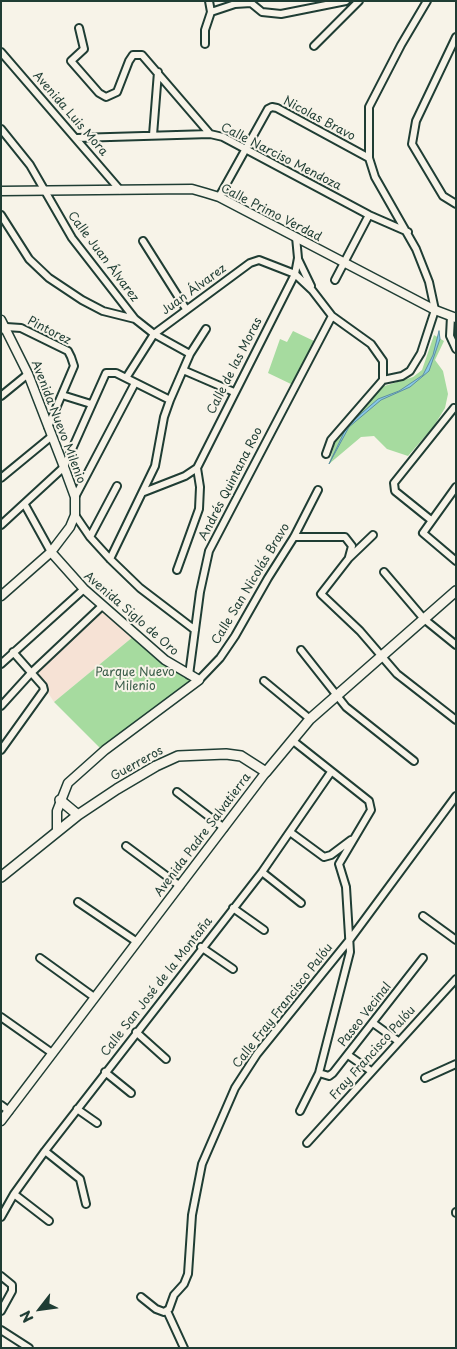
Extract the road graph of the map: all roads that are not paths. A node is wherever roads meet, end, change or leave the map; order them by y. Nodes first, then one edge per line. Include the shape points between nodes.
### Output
1 (209, 1) edge
2 (346, 1) edge
3 (359, 1) edge
4 (426, 1) edge
5 (211, 12) junction
6 (79, 28) dead end
7 (456, 37) edge
8 (205, 44) dead end
9 (314, 46) dead end
10 (1, 52) edge
11 (158, 72) junction
12 (1, 129) edge
13 (210, 134) junction
14 (153, 135) junction
15 (77, 138) junction
16 (245, 149) junction
17 (369, 158) junction
18 (1, 190) edge
19 (44, 190) junction
20 (120, 190) junction
21 (219, 197) junction
22 (456, 204) edge
23 (1, 215) edge
24 (369, 215) junction
25 (408, 232) junction
26 (296, 237) junction
27 (143, 241) dead end
28 (298, 258) junction
29 (345, 263) junction
30 (295, 274) junction
31 (335, 280) dead end
32 (312, 290) junction
33 (186, 309) junction
34 (435, 310) junction
35 (332, 316) junction
36 (453, 317) edge
37 (135, 318) junction
38 (3, 326) edge
39 (206, 329) dead end
40 (154, 334) junction
41 (456, 349) edge
42 (190, 354) junction
43 (183, 370) junction
44 (28, 374) junction
45 (126, 378) junction
46 (383, 380) junction
47 (135, 383) junction
48 (234, 392) junction
49 (62, 395) junction
50 (1, 396) edge
51 (170, 400) junction
52 (91, 404) junction
53 (454, 408) dead end
54 (48, 427) junction
55 (52, 436) junction
56 (326, 454) dead end
57 (64, 468) junction
58 (197, 468) junction
59 (1, 478) edge
60 (117, 486) dead end
61 (456, 487) edge
62 (318, 490) dead end
63 (144, 492) junction
64 (75, 498) junction
65 (25, 505) junction
66 (76, 515) junction
67 (431, 520) junction
68 (1, 525) edge
69 (373, 535) dead end
70 (90, 537) junction
71 (294, 537) junction
72 (51, 552) junction
73 (349, 558) junction
74 (110, 559) junction
75 (456, 561) edge
76 (177, 570) dead end
77 (384, 572) dead end
78 (84, 589) junction
79 (456, 591) edge
80 (1, 596) edge
81 (102, 606) junction
82 (424, 619) junction
83 (195, 630) junction
84 (456, 645) edge
85 (301, 650) dead end
86 (12, 652) junction
87 (381, 657) junction
88 (1, 664) edge
89 (31, 673) junction
90 (189, 675) junction
91 (199, 680) junction
92 (264, 681) dead end
93 (337, 695) junction
94 (1, 706) edge
95 (310, 719) junction
96 (456, 720) edge
97 (292, 740) junction
98 (1, 750) edge
99 (414, 761) dead end
100 (266, 772) junction
101 (331, 772) junction
102 (177, 792) dead end
103 (456, 796) edge
104 (60, 800) junction
105 (78, 815) junction
106 (224, 828) junction
107 (57, 830) junction
108 (290, 832) junction
109 (352, 839) junction
110 (126, 846) dead end
111 (262, 872) junction
112 (1, 878) edge
113 (180, 886) junction
114 (78, 902) dead end
115 (301, 903) dead end
116 (233, 908) junction
117 (423, 916) dead end
118 (264, 930) dead end
119 (351, 938) junction
120 (456, 940) edge
121 (137, 942) junction
122 (202, 947) junction
123 (40, 958) dead end
124 (423, 958) dead end
125 (233, 969) dead end
126 (456, 979) edge
127 (94, 997) junction
128 (1, 1016) edge
129 (373, 1023) junction
130 (136, 1032) junction
131 (398, 1041) junction
132 (52, 1052) junction
133 (348, 1055) junction
134 (166, 1059) dead end
135 (456, 1064) edge
136 (371, 1071) junction
137 (105, 1072) junction
138 (319, 1073) junction
139 (425, 1078) dead end
140 (131, 1093) dead end
141 (1, 1105) edge
142 (77, 1109) junction
143 (10, 1111) junction
144 (300, 1112) dead end
145 (1, 1121) edge
146 (97, 1123) dead end
147 (307, 1143) dead end
148 (45, 1151) junction
149 (14, 1194) junction
150 (86, 1204) dead end
151 (1, 1216) edge
152 (48, 1221) dead end
153 (1, 1276) edge
154 (141, 1297) dead end
155 (1, 1311) edge
156 (167, 1311) junction
157 (1, 1330) edge
158 (29, 1348) edge
159 (184, 1348) edge

1 - 5 street
2 - 5 street via 281,14 262,12 251,3 235,4
3 - 9 street
4 - 17 street via 369,107
5 - 8 street
6 - 11 street via 84,49 71,62 106,97 117,92 133,55 147,59
7 - 22 street via 416,121 412,144 443,196
10 - 15 street, Avenida Luis Mora
11 - 13 street
11 - 14 street
12 - 19 street, Calle Juan Álvarez via 30,165
13 - 14 street, Calle Narciso Mendoza
13 - 16 street, Calle Narciso Mendoza
14 - 15 street, Calle Narciso Mendoza
15 - 20 street, Avenida Luis Mora
16 - 17 street, Nicolas Bravo via 272,107
16 - 21 street, Nicolas Bravo
16 - 24 street, Calle Narciso Mendoza
17 - 25 street via 375,177
18 - 19 street, Calle Primo Verdad
19 - 20 street, Calle Primo Verdad
19 - 37 street, Calle Juan Álvarez via 72,238
20 - 21 street, Calle Primo Verdad via 192,190
21 - 26 street, Calle Primo Verdad
23 - 37 street via 29,259 50,278 82,300 114,314
24 - 25 street, Calle Narciso Mendoza
24 - 29 street
25 - 34 street via 429,282
26 - 28 street
26 - 29 street, Calle Primo Verdad
27 - 33 street
28 - 30 street, Calle de las Moras
28 - 32 street
29 - 31 street
29 - 34 street, Calle Primo Verdad
30 - 32 street
30 - 33 street, Juan Álvarez via 254,261
30 - 48 street, Calle de las Moras
32 - 35 street
33 - 40 street, Juan Álvarez
34 - 36 street, Calle Primo Verdad
34 - 46 street via 421,353 410,371
35 - 46 street via 371,344 380,355 384,367
35 - 83 street, Andrés Quintana Roo via 209,551 202,576
36 - 41 street via 450,336
37 - 40 street, Calle Juan Álvarez
38 - 44 street, Avenida Nuevo Milenio
38 - 49 street, Pintorez via 21,328 68,352 74,366
39 - 42 street
40 - 42 street, Calle Juan Álvarez
40 - 45 street, Juan Álvarez
42 - 43 street
43 - 48 street
43 - 51 street
44 - 50 street
44 - 54 street, Avenida Nuevo Milenio
45 - 47 street
45 - 52 street via 106,373
46 - 56 street via 331,440
47 - 51 street
47 - 64 street
48 - 58 street, Calle de las Moras
49 - 52 street
49 - 54 street
51 - 63 street via 155,466
52 - 57 street
53 - 67 street via 394,483 395,491
54 - 55 street, Avenida Nuevo Milenio
55 - 57 street, Avenida Nuevo Milenio
55 - 59 street
57 - 64 street, Avenida Nuevo Milenio
57 - 65 street
58 - 63 street
58 - 76 street via 199,510
60 - 70 street
61 - 67 street
62 - 71 street, Calle San Nicolás Bravo
63 - 74 street
64 - 66 street, Avenida Nuevo Milenio
65 - 68 street
65 - 72 street, Avenida Siglo de Oro
66 - 70 street
66 - 72 street
67 - 75 street via 423,530 424,536
69 - 73 street
70 - 74 street
71 - 73 street via 345,537 352,546
71 - 91 street, Calle San Nicolás Bravo via 235,636
72 - 78 street, Avenida Siglo de Oro
72 - 80 street
73 - 87 street via 322,594
74 - 83 street via 140,588
77 - 82 street
78 - 81 street, Avenida Siglo de Oro
78 - 86 street
79 - 82 main road, Avenida Padre Salvatierra
81 - 89 street
81 - 90 street, Avenida Siglo de Oro via 165,660
82 - 84 street
82 - 87 main road, Avenida Padre Salvatierra
83 - 90 street, Andrés Quintana Roo
85 - 93 street
86 - 88 street
86 - 89 street
87 - 93 main road, Avenida Padre Salvatierra
87 - 96 street via 397,674
89 - 94 street
89 - 98 street via 44,690
90 - 91 street, Avenida Siglo de Oro
91 - 104 street, Calle San Nicolás Bravo via 105,750 68,783
92 - 95 street
93 - 95 main road, Avenida Padre Salvatierra
93 - 99 street via 358,718
95 - 97 main road, Avenida Padre Salvatierra
97 - 100 main road, Avenida Padre Salvatierra
97 - 101 street
100 - 105 main road, Guerreros via 241,756 178,756 125,784
100 - 106 street, Avenida Padre Salvatierra
101 - 108 street, Calle San José de la Montaña
101 - 109 street via 371,805 370,814
102 - 106 street
103 - 119 street, Calle Fray Francisco Palóu
104 - 105 main road
104 - 107 street, Calle San Nicolás Bravo
105 - 107 main road, Guerreros
106 - 113 street, Avenida Padre Salvatierra
107 - 112 main road, Guerreros
108 - 109 street via 324,858
108 - 111 street, Calle San José de la Montaña
109 - 119 street, Paseo Vecinal via 340,864 346,887
110 - 113 street
111 - 115 street
111 - 116 street, Calle San José de la Montaña
113 - 121 street, Avenida Padre Salvatierra
114 - 121 street
116 - 118 street
116 - 122 street, Calle San José de la Montaña
117 - 120 street
119 - 138 street, Paseo Vecinal via 338,1005
119 - 156 street, Calle Fray Francisco Palóu via 257,1054 235,1088 202,1164 192,1215 188,1274
121 - 127 street, Avenida Padre Salvatierra
122 - 125 street
122 - 130 street, Calle San José de la Montaña
123 - 127 street
124 - 129 street, Paseo Vecinal
126 - 131 street, Fray Francisco Palóu
127 - 132 street, Avenida Padre Salvatierra
128 - 132 street
129 - 131 street
129 - 133 street, Paseo Vecinal
130 - 134 street
130 - 137 street, Calle San José de la Montaña
131 - 136 street, Fray Francisco Palóu
132 - 143 street, Avenida Padre Salvatierra
133 - 136 street
133 - 138 street, Paseo Vecinal via 329,1076
135 - 139 street
136 - 147 street, Fray Francisco Palóu
137 - 140 street
137 - 142 street, Calle San José de la Montaña
138 - 144 street, Paseo Vecinal
141 - 143 street
142 - 146 street
142 - 148 street, Calle San José de la Montaña
143 - 145 street, Avenida Padre Salvatierra
148 - 149 street, Calle San José de la Montaña
148 - 150 street via 80,1179
149 - 151 street, Calle San José de la Montaña
149 - 152 street
153 - 155 street via 12,1285 12,1290
154 - 156 street via 156,1309
156 - 159 street
157 - 158 street

